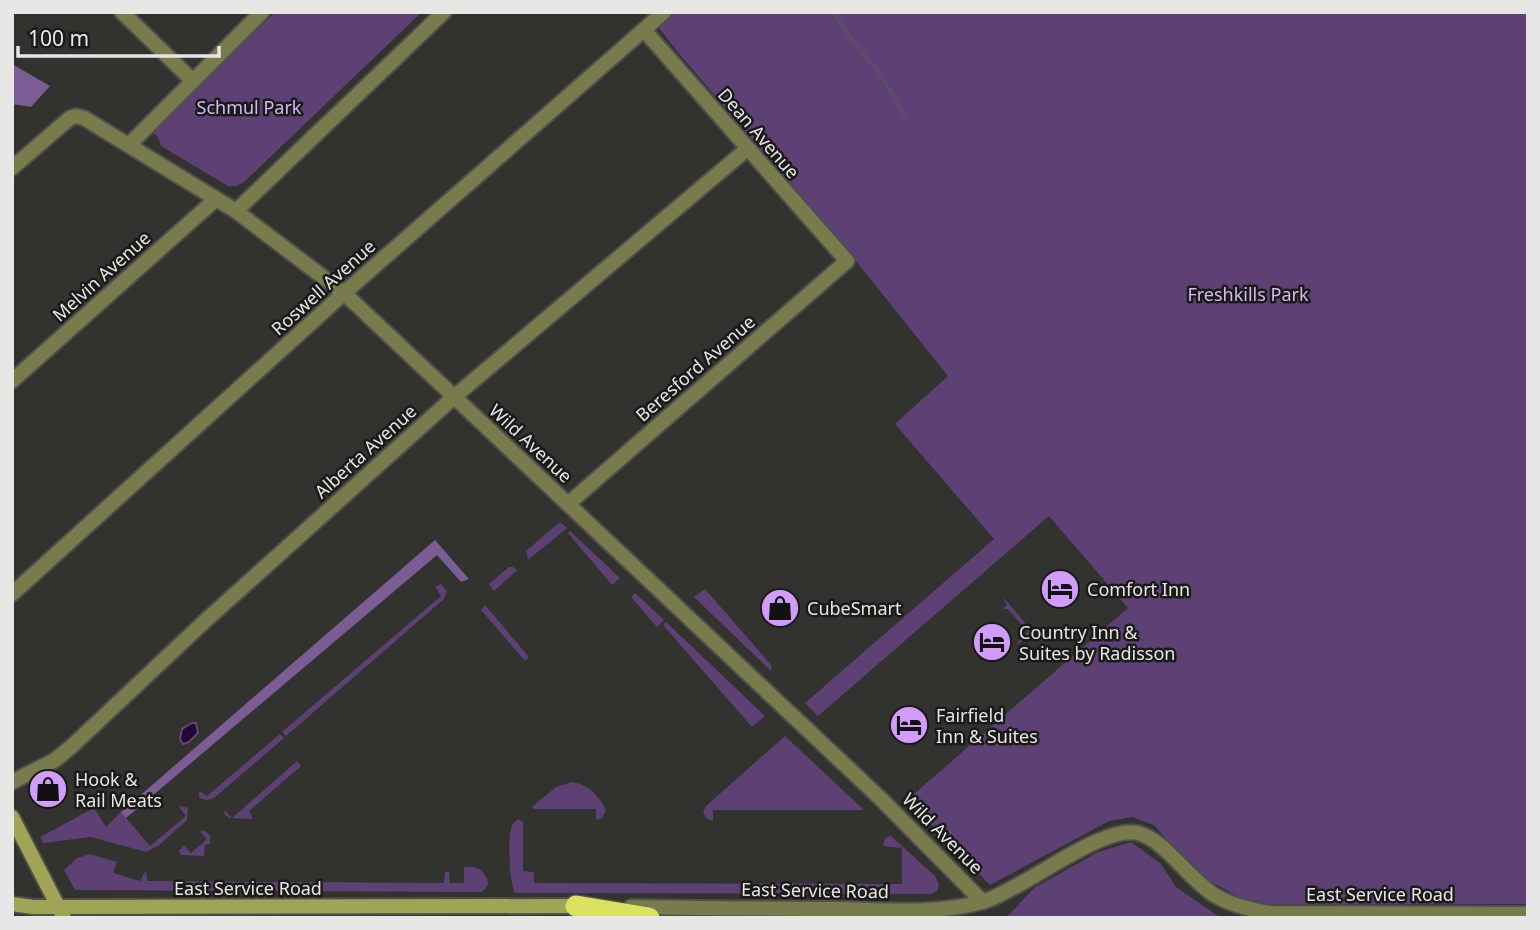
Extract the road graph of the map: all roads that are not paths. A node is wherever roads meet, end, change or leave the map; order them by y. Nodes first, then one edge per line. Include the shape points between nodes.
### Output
1 (122, 12) edge
2 (262, 12) edge
3 (444, 12) edge
4 (664, 12) edge
5 (644, 30) junction
6 (192, 81) junction
7 (130, 144) junction
8 (747, 149) junction
9 (12, 168) edge
10 (216, 199) junction
11 (236, 211) junction
12 (847, 261) joint
13 (344, 293) junction
14 (12, 381) edge
15 (454, 397) junction
16 (568, 504) junction
17 (12, 594) edge
18 (12, 782) edge
19 (12, 817) edge
20 (983, 901) junction
21 (12, 904) edge
22 (576, 906) junction
23 (61, 913) edge
24 (1528, 914) edge
25 (649, 918) edge

1 - 6 street
2 - 6 street
3 - 11 street
4 - 5 street, Roswell Avenue
5 - 8 street, Dean Avenue
5 - 13 street, Roswell Avenue
6 - 7 street
7 - 9 street, Wild Avenue via 76,116
7 - 10 street, Wild Avenue
8 - 12 street, Dean Avenue
8 - 15 street, Alberta Avenue
10 - 11 street, Wild Avenue
10 - 14 street, Melvin Avenue
11 - 13 street, Wild Avenue
12 - 16 street, Beresford Avenue
13 - 15 street, Wild Avenue
13 - 17 street, Roswell Avenue
15 - 16 street, Wild Avenue
15 - 18 street, Alberta Avenue via 70,749
16 - 20 street, Wild Avenue via 895,811
19 - 23 main road
20 - 22 street, East Service Road via 929,910
20 - 24 street, East Service Road via 1007,893 1099,839 1139,833 1215,896 1243,908 1271,913
21 - 23 main road, East Service Road
22 - 23 main road, East Service Road
22 - 25 highway

